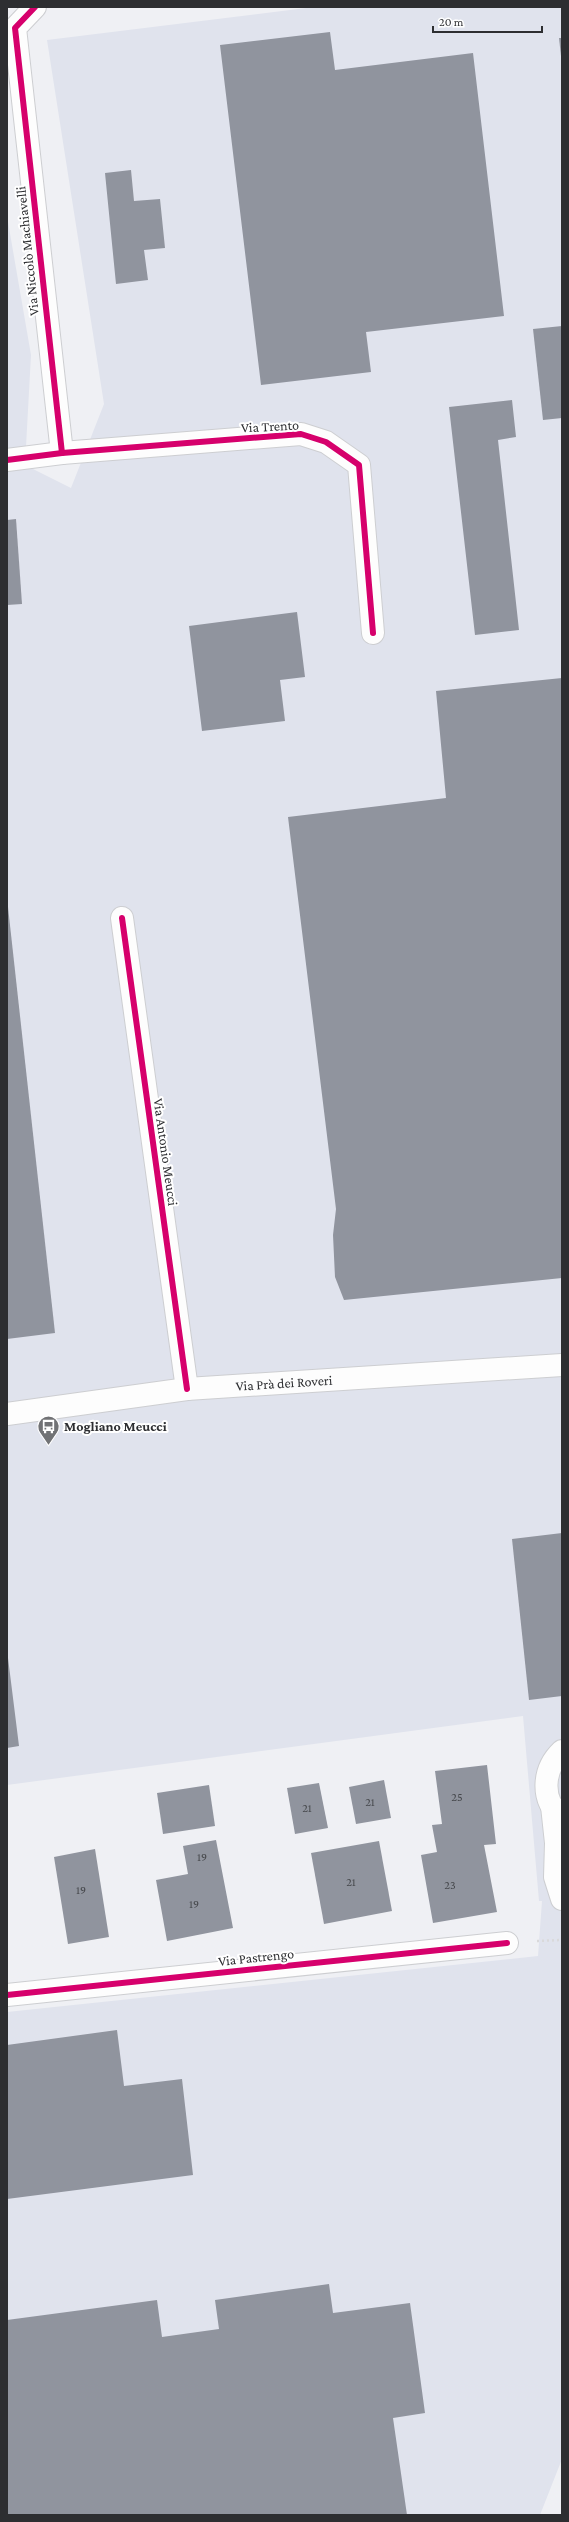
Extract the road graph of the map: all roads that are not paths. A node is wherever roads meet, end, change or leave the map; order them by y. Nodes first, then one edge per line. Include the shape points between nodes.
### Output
1 (36, 7) edge
2 (62, 453) junction
3 (7, 460) edge
4 (374, 633) dead end
5 (122, 918) dead end
6 (562, 1365) edge
7 (187, 1389) junction
8 (7, 1414) edge
9 (562, 1751) edge
10 (557, 1812) edge
11 (562, 1899) edge
12 (507, 1944) dead end
13 (7, 1995) edge

1 - 2 street, Via Niccolò Machiavelli via 15,28
2 - 3 street, Via Trento
2 - 4 street, Via Trento via 301,434 326,442 359,465
5 - 7 street, Via Antonio Meucci
6 - 7 street, Via Prà dei Roveri
7 - 8 street, Via Prà dei Roveri
9 - 10 street via 552,1762 547,1774 546,1787
10 - 11 street via 554,1877
12 - 13 street, Via Pastrengo

